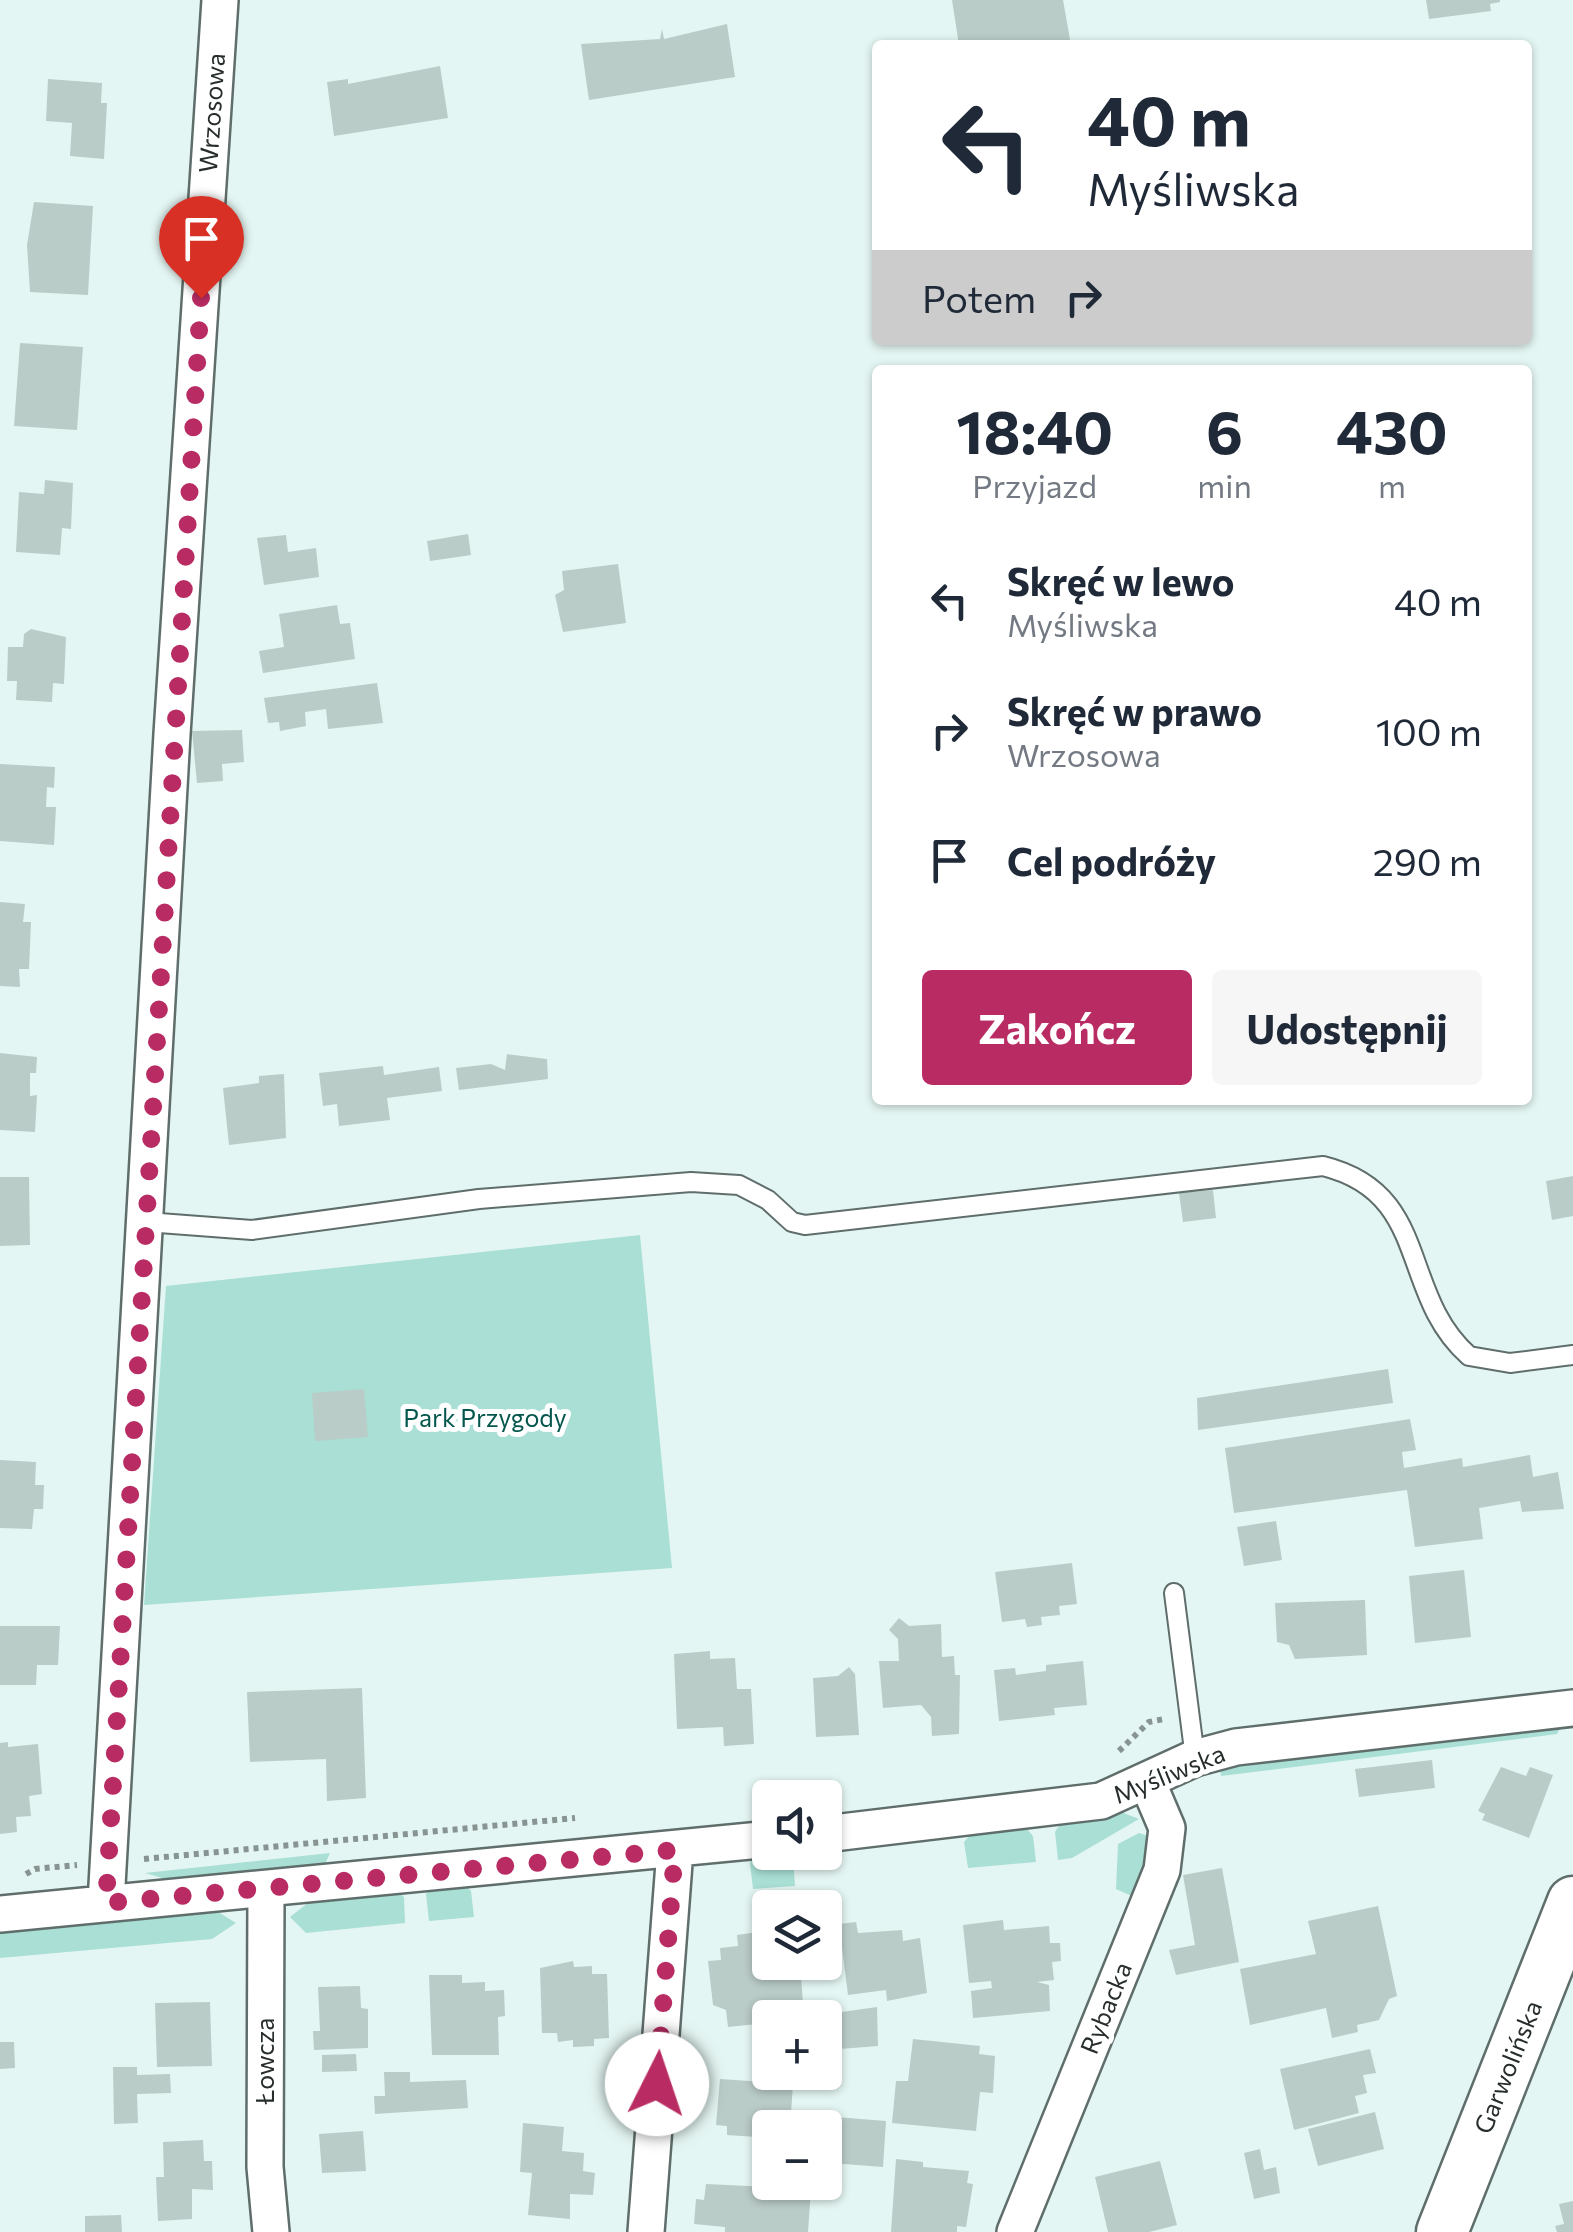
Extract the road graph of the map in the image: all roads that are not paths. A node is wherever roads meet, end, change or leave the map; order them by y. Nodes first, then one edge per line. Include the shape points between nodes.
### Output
1 (220, 0) edge
2 (146, 1222) junction
3 (1573, 1355) edge
4 (1174, 1594) dead end
5 (1573, 1708) edge
6 (1194, 1758) junction
7 (1146, 1781) junction
8 (842, 1832) edge
9 (752, 1842) edge
10 (675, 1850) junction
11 (266, 1890) junction
12 (1573, 1902) edge
13 (106, 1903) junction
14 (0, 1914) edge
15 (271, 2232) edge
16 (646, 2232) edge
17 (1015, 2232) edge
18 (1442, 2232) edge

1 - 2 street, Wrzosowa
2 - 3 lane via 252,1230 480,1199 691,1182 739,1185 805,1225 1323,1166 1345,1172 1390,1202 1435,1312 1469,1356 1510,1363
2 - 13 street, Wrzosowa
4 - 6 lane
5 - 6 street, Myśliwska via 1236,1747
6 - 7 street, Myśliwska
7 - 8 street, Myśliwska via 1101,1801
7 - 17 street, Rybacka via 1167,1828 1162,1870
9 - 10 street
10 - 11 street
10 - 16 street
11 - 13 street
11 - 15 street, Łowcza via 265,2167
12 - 18 main road, Garwolińska
13 - 14 street

